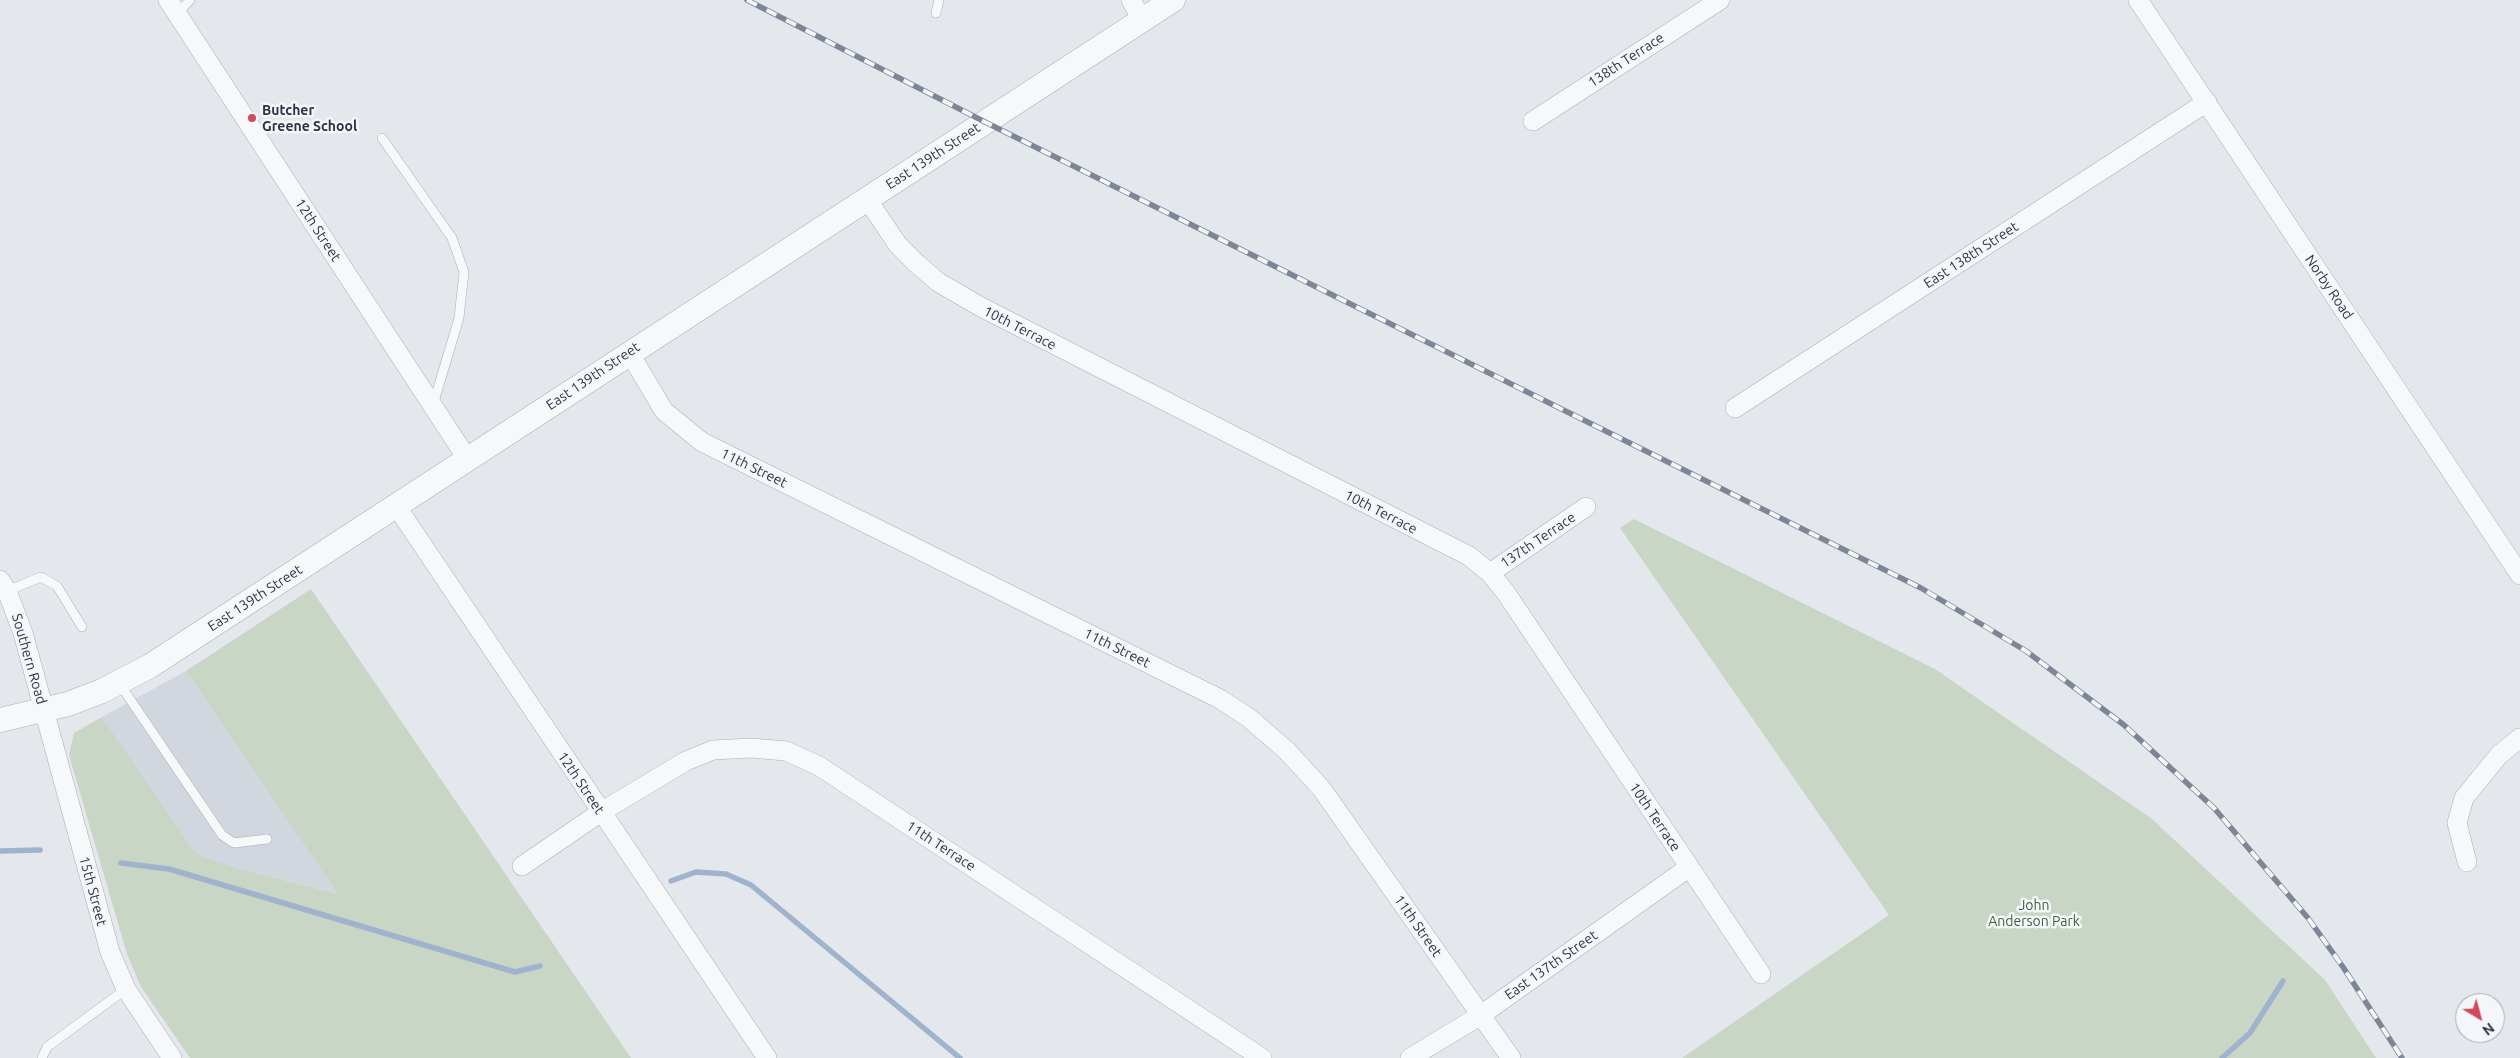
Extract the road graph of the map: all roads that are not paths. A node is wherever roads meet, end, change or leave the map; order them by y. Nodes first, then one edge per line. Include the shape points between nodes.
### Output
1 (190, 0) edge
2 (939, 0) edge
3 (1172, 0) edge
4 (1720, 0) edge
5 (2138, 0) edge
6 (173, 7) edge
7 (1136, 10) edge
8 (936, 12) dead end
9 (2207, 102) junction
10 (1532, 121) dead end
11 (382, 138) dead end
12 (867, 199) junction
13 (629, 352) junction
14 (433, 406) junction
15 (1735, 408) dead end
16 (468, 460) junction
17 (397, 506) junction
18 (1586, 507) dead end
19 (1490, 573) junction
20 (2520, 574) edge
21 (3, 585) edge
22 (82, 627) dead end
23 (119, 683) junction
24 (44, 711) junction
25 (0, 720) edge
26 (2520, 738) edge
27 (601, 812) junction
28 (267, 839) dead end
29 (2467, 862) dead end
30 (522, 866) dead end
31 (1688, 868) junction
32 (1761, 974) dead end
33 (126, 989) junction
34 (1481, 1015) junction
35 (42, 1058) edge
36 (172, 1058) edge
37 (767, 1058) edge
38 (1262, 1058) edge
39 (1410, 1058) edge
40 (1511, 1058) edge

1 - 6 lane
2 - 8 lane
3 - 7 street, East 139th Street
4 - 10 street, 138th Terrace
5 - 9 street, Norby Road
6 - 14 street, 12th Street
7 - 12 street, East 139th Street
9 - 15 street, East 138th Street
9 - 20 street, Norby Road
11 - 14 lane via 452,238 464,272 459,318
12 - 13 street, East 139th Street
12 - 19 street, 10th Terrace via 898,245 947,287 989,312 1468,556
13 - 16 street, East 139th Street
13 - 34 street, 11th Street via 664,411 702,442 1220,699 1249,718 1287,751 1321,788
14 - 16 street, 12th Street
16 - 17 street, East 139th Street
17 - 23 street, East 139th Street
17 - 27 street, 12th Street
18 - 19 street, 137th Terrace
19 - 31 street, 10th Terrace via 1521,614
21 - 22 lane via 41,577 57,586
21 - 24 street, Southern Road via 23,633
23 - 24 street, East 139th Street
23 - 28 lane via 222,835 234,843
24 - 25 street, East 139th Street
24 - 33 street, 15th Street via 110,952
26 - 29 street via 2499,755 2464,798 2457,823
27 - 30 street
27 - 37 street, 12th Street
27 - 38 street, 11th Terrace via 686,761 713,750 751,748 786,751 827,772
31 - 32 street, 10th Terrace
31 - 34 street, East 137th Street
33 - 35 lane via 47,1047
33 - 36 street, 15th Street
34 - 39 street, East 137th Street
34 - 40 street, 11th Street

